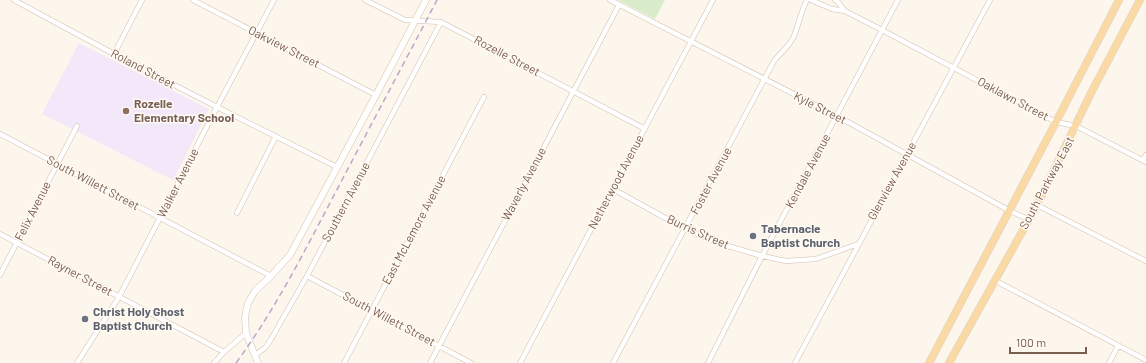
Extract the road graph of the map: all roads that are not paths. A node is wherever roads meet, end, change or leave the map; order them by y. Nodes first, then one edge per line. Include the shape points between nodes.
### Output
1 (14, 0) edge
2 (142, 0) edge
3 (193, 0) edge
4 (274, 0) edge
5 (365, 0) edge
6 (426, 0) edge
7 (610, 0) edge
8 (713, 0) edge
9 (807, 0) edge
10 (811, 0) edge
11 (835, 0) edge
12 (898, 0) edge
13 (990, 0) edge
14 (1119, 0) edge
15 (1140, 0) edge
16 (619, 5) junction
17 (845, 11) junction
18 (415, 21) junction
19 (441, 22) junction
20 (882, 30) junction
21 (256, 33) junction
22 (691, 41) junction
23 (114, 54) junction
24 (953, 68) junction
25 (765, 80) junction
26 (573, 91) junction
27 (376, 95) junction
28 (484, 97) dead end
29 (217, 107) junction
30 (837, 116) junction
31 (1056, 122) junction
32 (77, 126) dead end
33 (1076, 126) junction
34 (645, 128) junction
35 (0, 134) edge
36 (276, 136) junction
37 (908, 154) junction
38 (1146, 155) edge
39 (1145, 161) edge
40 (57, 164) junction
41 (337, 167) junction
42 (613, 188) junction
43 (1037, 205) junction
44 (1010, 211) junction
45 (237, 213) dead end
46 (159, 218) junction
47 (1028, 219) junction
48 (685, 229) junction
49 (0, 234) edge
50 (17, 243) junction
51 (858, 244) junction
52 (762, 256) junction
53 (1146, 261) edge
54 (0, 275) edge
55 (271, 276) junction
56 (307, 276) junction
57 (994, 280) junction
58 (120, 297) junction
59 (372, 310) junction
60 (246, 333) junction
61 (439, 346) junction
62 (1118, 346) junction
63 (224, 352) junction
64 (255, 355) junction
65 (1146, 360) edge
66 (78, 363) edge
67 (214, 363) edge
68 (258, 363) edge
69 (344, 363) edge
70 (430, 363) edge
71 (471, 363) edge
72 (520, 363) edge
73 (613, 363) edge
74 (708, 363) edge
75 (795, 363) edge
76 (929, 363) edge
77 (949, 363) edge
78 (1109, 363) edge

1 - 23 street, Roland Street
2 - 23 street
3 - 21 street, Oakview Street
4 - 21 street, Walker Avenue
5 - 18 street, Rozelle Street via 405,20
6 - 18 main road, Southern Avenue
7 - 16 street, Kyle Street
8 - 22 street, Netherwood Avenue
9 - 25 street, Foster Avenue via 794,36 774,61
10 - 17 street via 832,9
11 - 17 street
12 - 20 street, Kendale Avenue
13 - 24 street, Glenview Avenue
14 - 31 main road, South Parkway East
15 - 33 main road, South Parkway East
16 - 22 street, Kyle Street
16 - 26 street, Waverly Avenue
17 - 20 street, Oaklawn Street
18 - 19 street, Rozelle Street
18 - 27 main road, Southern Avenue
19 - 26 street, Rozelle Street
19 - 56 street, Southern Avenue
20 - 24 street, Oaklawn Street
20 - 30 street, Kendale Avenue
21 - 27 street, Oakview Street
21 - 29 street, Walker Avenue
22 - 25 street, Kyle Street
22 - 34 street, Netherwood Avenue
23 - 29 street, Roland Street
24 - 31 street, Oaklawn Street
24 - 37 street, Glenview Avenue
25 - 30 street, Kyle Street
25 - 48 street, Foster Avenue
26 - 34 street, Rozelle Street
26 - 61 street, Waverly Avenue
27 - 41 main road, Southern Avenue
28 - 59 street, East McLemore Avenue
29 - 36 street, Roland Street
29 - 46 street, Walker Avenue
30 - 37 street, Kyle Street
30 - 52 street, Kendale Avenue
31 - 33 street, Oaklawn Street
31 - 44 main road, South Parkway East
32 - 40 street, Felix Avenue
33 - 39 street, Oaklawn Street
33 - 43 main road, South Parkway East
34 - 42 street, Netherwood Avenue
35 - 40 street, South Willett Street
36 - 41 street, Roland Street
36 - 45 street
37 - 44 street, Kyle Street
37 - 51 street, Glenview Avenue
38 - 39 street
40 - 46 street, South Willett Street
40 - 50 street, Felix Avenue
41 - 55 main road, Southern Avenue via 290,255
42 - 48 street, Burris Street
42 - 72 street, Netherwood Avenue
43 - 47 main road, South Parkway East
43 - 53 street
44 - 47 street, Kyle Street
44 - 76 main road, South Parkway East
46 - 55 street, South Willett Street
46 - 58 street, Walker Avenue
47 - 57 main road, South Parkway East
48 - 52 street, Burris Street via 721,244
48 - 73 street, Foster Avenue
49 - 50 street, Rayner Street
50 - 54 street, Felix Avenue
50 - 58 street, Rayner Street
51 - 52 street, Burris Street via 816,259 786,261
51 - 75 street, Glenview Avenue
52 - 74 street, Kendale Avenue
55 - 60 main road, Southern Avenue via 255,291 248,303 245,317
56 - 59 street, South Willett Street
56 - 64 street, Southern Avenue via 270,341
57 - 62 street
57 - 77 main road, South Parkway East
58 - 63 street, Rayner Street
58 - 66 street, Walker Avenue
59 - 61 street, South Willett Street
59 - 69 street, East McLemore Avenue
60 - 63 street
60 - 64 main road, Southern Avenue
61 - 70 street, Waverly Avenue
61 - 71 street, South Willett Street
62 - 65 street
62 - 78 street
63 - 67 street
64 - 68 main road

